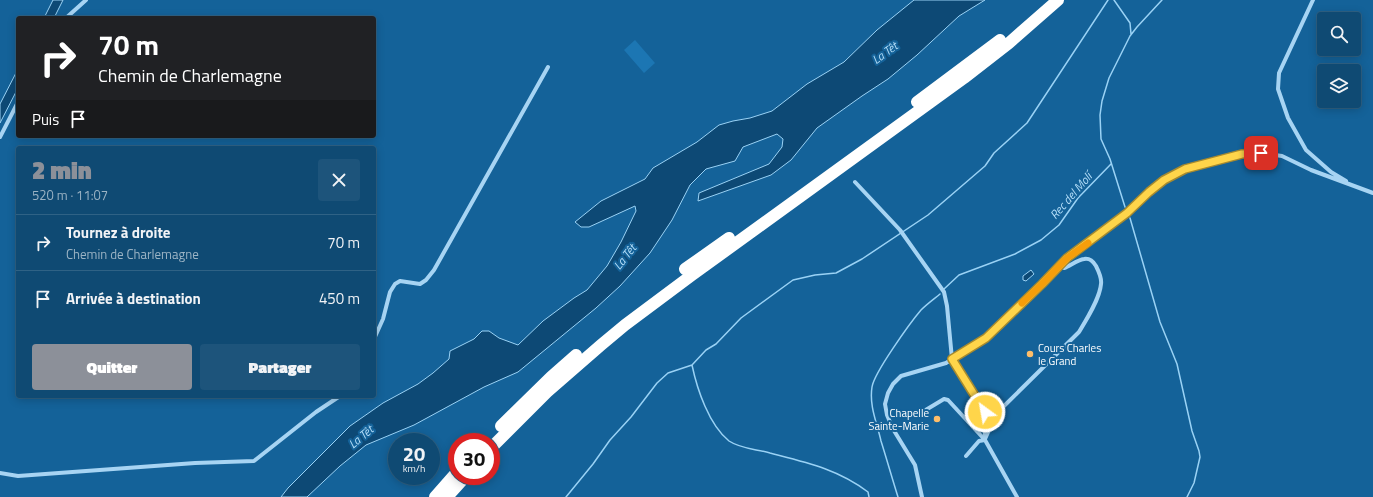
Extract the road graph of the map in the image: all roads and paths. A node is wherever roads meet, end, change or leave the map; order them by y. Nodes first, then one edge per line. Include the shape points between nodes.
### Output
1 (86, 0) edge
2 (1046, 0) edge
3 (1058, 0) edge
4 (1313, 0) edge
5 (68, 16) edge
6 (548, 67) dead end
7 (16, 106) edge
8 (0, 137) edge
9 (855, 182) dead end
10 (1352, 185) junction
11 (1373, 192) edge
12 (1059, 266) junction
13 (376, 335) edge
14 (952, 359) junction
15 (337, 398) edge
16 (920, 414) dead end
17 (494, 433) edge
18 (500, 439) edge
19 (985, 440) junction
20 (966, 456) dead end
21 (0, 473) edge
22 (448, 482) edge
23 (458, 485) edge
24 (435, 497) edge
25 (447, 497) edge
26 (922, 497) edge
27 (1017, 497) edge

1 - 5 street
2 - 17 highway via 1006,35 884,127 640,303 551,377
3 - 18 highway via 964,78 625,325 547,392
4 - 10 street via 1279,72 1278,89 1288,118 1306,150 1331,172
6 - 13 street via 434,270 420,284 400,281 395,284
7 - 8 street
9 - 14 street via 903,234 943,291
10 - 11 street
10 - 12 street via 1282,156 1261,153 1242,154 1185,169 1164,180 1127,213
12 - 14 street via 986,338
12 - 19 street via 1064,268 1083,259 1094,262 1102,283 1099,292 1079,332 1002,408
14 - 19 street via 985,412
14 - 26 street via 933,368 901,376 888,393 887,415 915,465
15 - 21 street via 254,461 18,476
16 - 19 street via 944,399 948,400
19 - 20 street via 979,441
19 - 27 street
22 - 24 highway
23 - 25 highway

